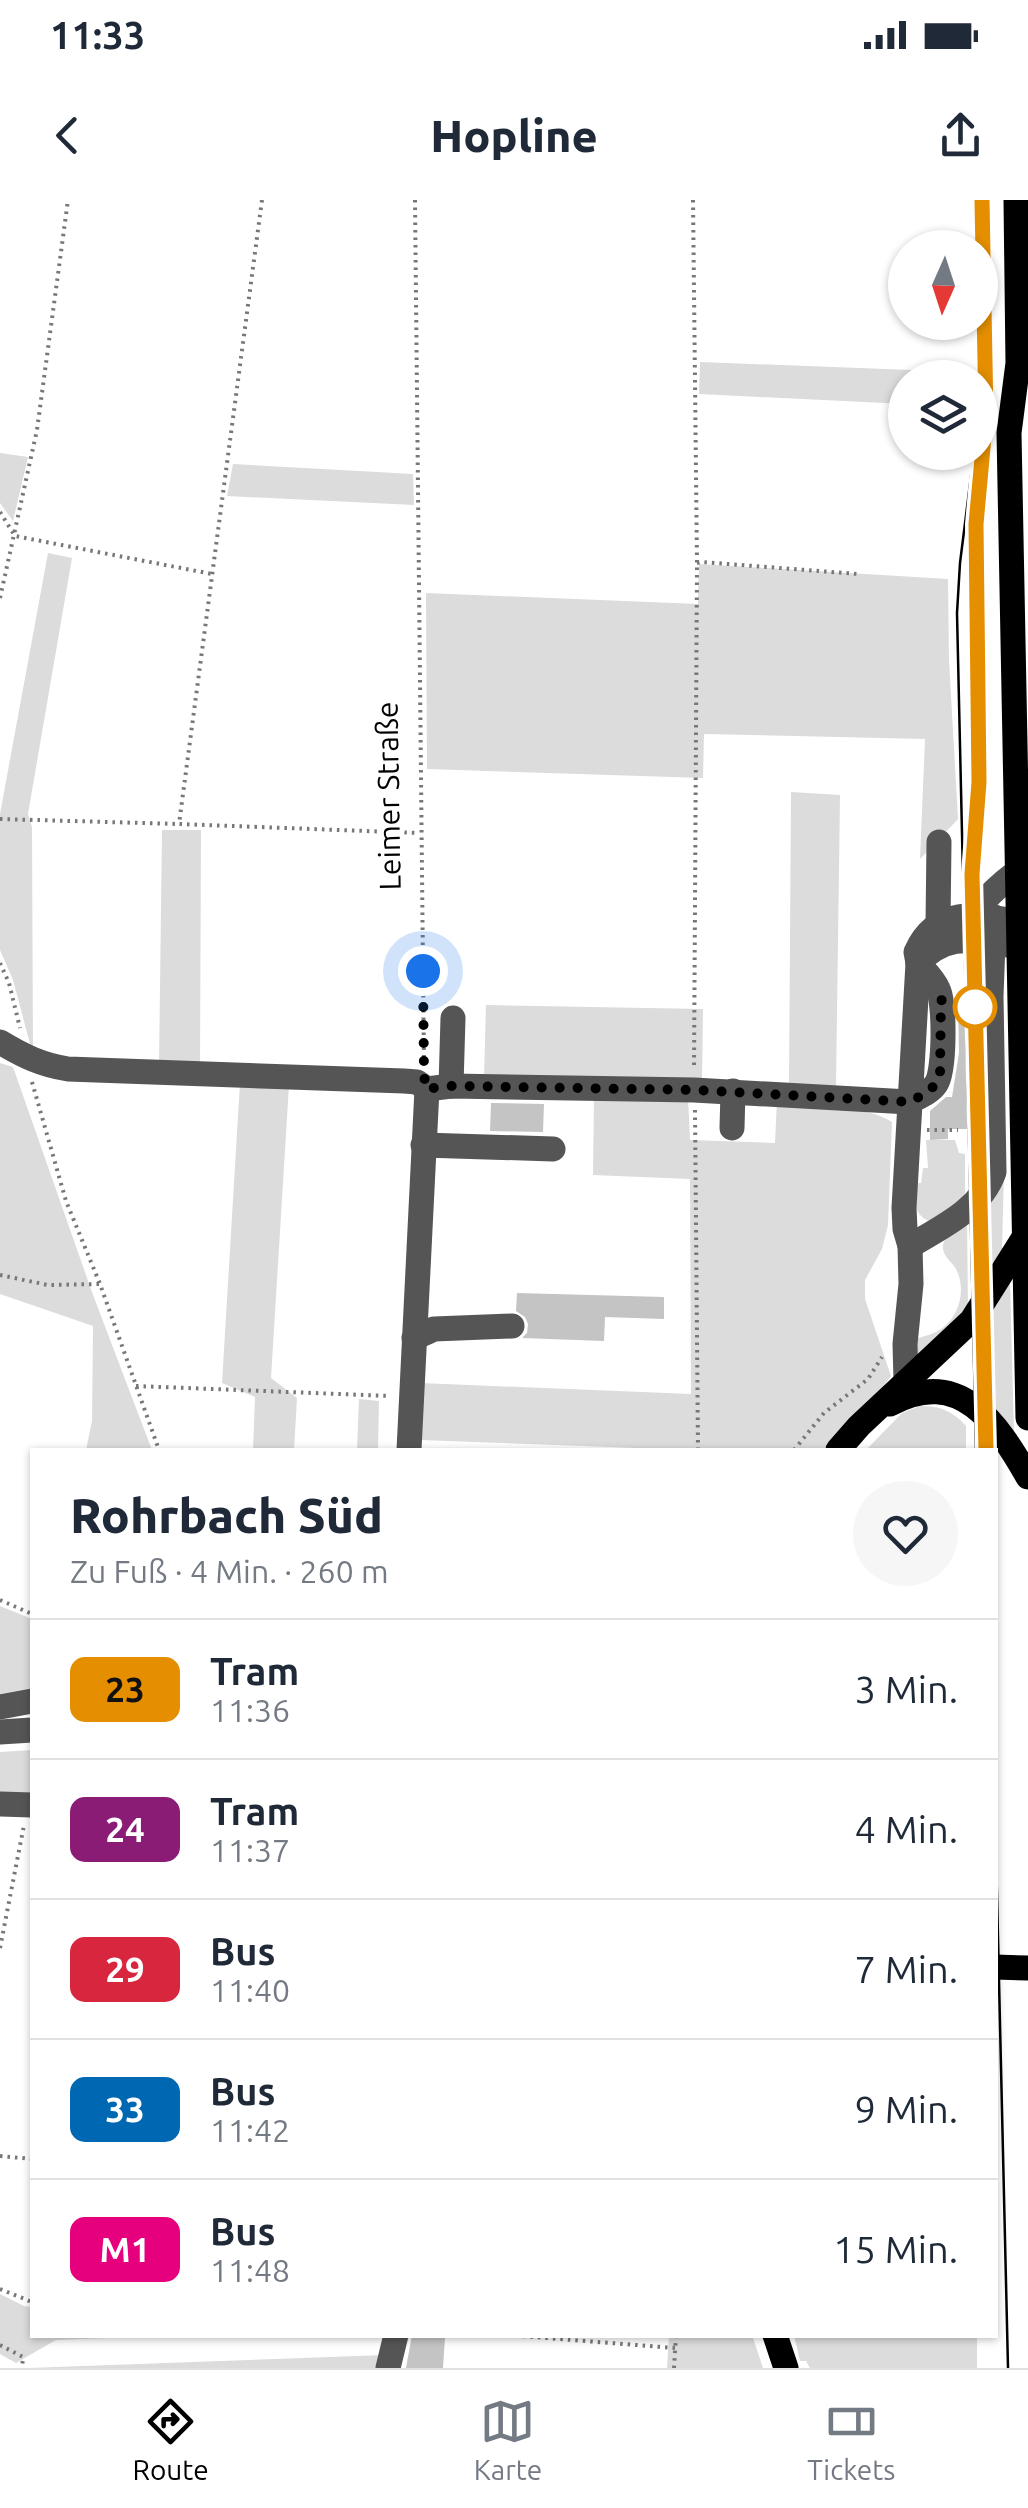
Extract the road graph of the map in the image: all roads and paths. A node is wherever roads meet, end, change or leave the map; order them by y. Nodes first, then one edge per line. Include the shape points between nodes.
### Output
1 (68, 200) edge
2 (262, 200) edge
3 (414, 200) edge
4 (693, 200) edge
5 (1016, 200) edge
6 (1018, 363) junction
7 (1028, 424) edge
8 (0, 512) edge
9 (14, 536) junction
10 (697, 563) junction
11 (212, 574) junction
12 (858, 574) dead end
13 (0, 598) edge
14 (0, 820) edge
15 (178, 824) junction
16 (420, 833) junction
17 (939, 842) dead end
18 (1017, 872) junction
19 (992, 927) edge
20 (991, 943) junction
21 (917, 958) junction
22 (0, 963) edge
23 (453, 1018) dead end
24 (0, 1042) edge
25 (26, 1058) junction
26 (439, 1087) junction
27 (694, 1090) junction
28 (733, 1092) junction
29 (910, 1102) junction
30 (732, 1128) dead end
31 (908, 1130) junction
32 (958, 1130) dead end
33 (422, 1144) junction
34 (553, 1148) dead end
35 (1023, 1239) junction
36 (910, 1246) junction
37 (0, 1276) edge
38 (100, 1284) junction
39 (512, 1326) dead end
40 (414, 1338) junction
41 (898, 1342) junction
42 (906, 1381) junction
43 (136, 1386) junction
44 (410, 1400) junction
45 (873, 1414) junction
46 (1028, 1418) edge
47 (158, 1448) edge
48 (409, 1448) edge
49 (698, 1448) edge
50 (796, 1448) edge
51 (840, 1448) edge
52 (1028, 1477) edge
53 (0, 1600) edge
54 (30, 1613) edge
55 (30, 1701) edge
56 (0, 1707) edge
57 (30, 1730) edge
58 (0, 1732) edge
59 (0, 1804) edge
60 (30, 1804) edge
61 (0, 1948) edge
62 (998, 1967) edge
63 (1028, 1968) edge
64 (0, 2156) edge
65 (30, 2159) edge
66 (0, 2289) edge
67 (30, 2301) edge
68 (395, 2338) edge
69 (547, 2338) edge
70 (676, 2338) edge
71 (776, 2338) edge
72 (0, 2346) edge
73 (675, 2348) junction
74 (22, 2368) edge
75 (388, 2368) edge
76 (674, 2368) edge
77 (786, 2368) edge

1 - 9 path via 37,430
2 - 11 path
3 - 16 path, Leimer Straße
4 - 10 path
5 - 6 main road
6 - 7 main road
6 - 18 main road via 1009,433
8 - 9 path
9 - 11 path
9 - 13 path
10 - 12 path
10 - 27 path
11 - 15 path
14 - 15 path
15 - 16 path
16 - 26 path, Leimer Straße via 424,1075
17 - 19 street
18 - 19 main road
18 - 19 street via 986,901
19 - 20 street
19 - 21 street via 925,935
19 - 35 main road
20 - 21 street via 951,941
20 - 36 street via 994,1172 986,1190 955,1219
21 - 29 street
22 - 25 path
23 - 26 street
24 - 25 street
25 - 26 street via 68,1069
25 - 38 path via 66,1202
26 - 27 street
26 - 33 street
27 - 28 street
27 - 49 path
28 - 29 street
28 - 30 street
29 - 31 street
31 - 32 path
31 - 36 street
33 - 34 street
33 - 40 street
35 - 42 main road via 972,1320
35 - 46 main road
36 - 41 street via 911,1284
37 - 38 path via 48,1285
38 - 43 path
39 - 40 street via 434,1329
40 - 44 street
41 - 42 street
41 - 50 path
42 - 45 main road
43 - 44 path
43 - 47 path
44 - 48 street
45 - 51 main road
45 - 52 main road via 921,1392 959,1397 1005,1436
53 - 54 path
55 - 56 street
57 - 58 street
59 - 60 street
60 - 61 path
62 - 63 main road
64 - 65 path
66 - 67 path
68 - 75 street
69 - 73 path
70 - 73 path
71 - 77 main road
72 - 74 path via 23,2357
73 - 76 path

